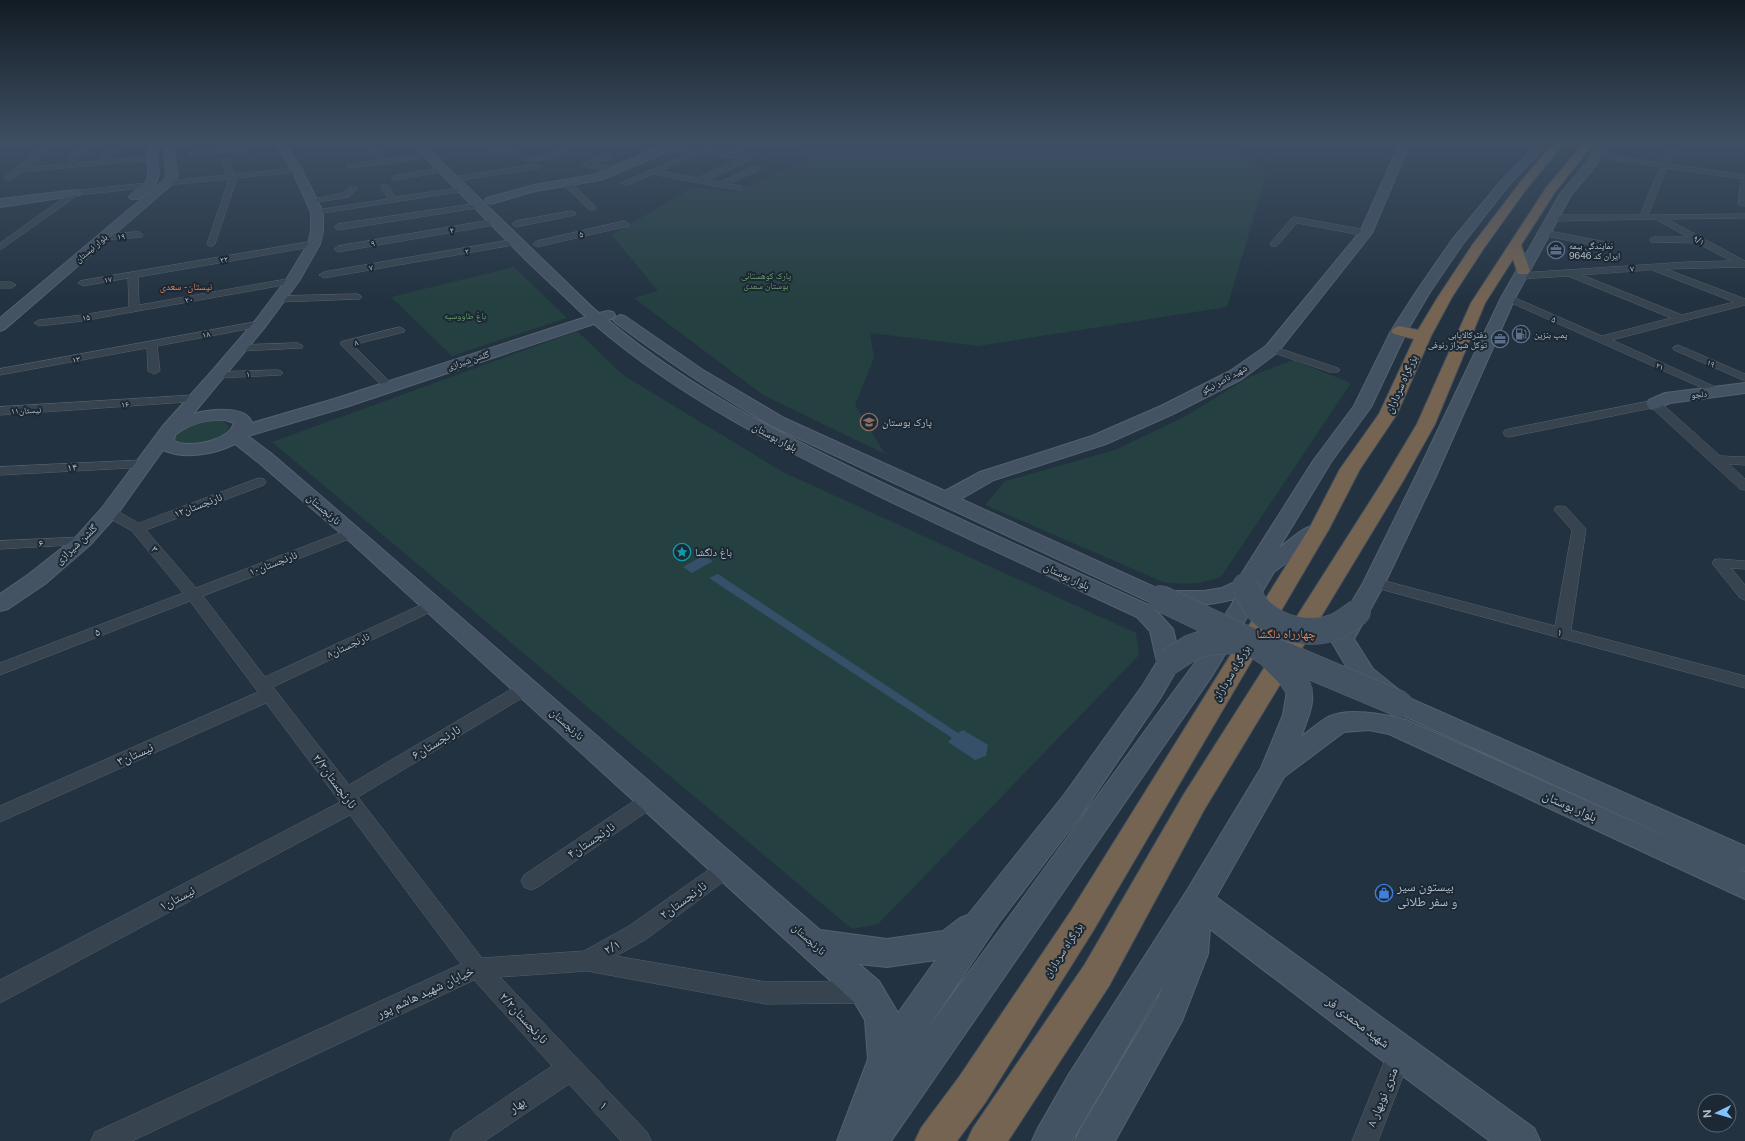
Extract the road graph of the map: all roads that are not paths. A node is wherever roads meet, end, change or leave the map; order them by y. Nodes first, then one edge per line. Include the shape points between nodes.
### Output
1 (24, 196) edge
2 (51, 196) edge
3 (71, 196) edge
4 (135, 196) edge
5 (151, 196) edge
6 (226, 196) edge
7 (310, 196) edge
8 (342, 196) edge
9 (391, 196) edge
10 (407, 196) edge
11 (479, 196) edge
12 (505, 196) edge
13 (580, 196) edge
14 (1382, 196) edge
15 (1495, 196) edge
16 (1515, 196) edge
17 (1546, 196) edge
18 (1565, 196) edge
19 (1652, 196) edge
20 (1743, 196) edge
21 (0, 199) edge
22 (393, 200) junction
23 (485, 202) junction
24 (0, 203) edge
25 (1742, 204) dead end
26 (315, 206) junction
27 (592, 208) dead end
28 (572, 214) dead end
29 (1643, 217) junction
30 (1656, 217) junction
31 (1743, 217) edge
32 (1554, 218) junction
33 (497, 222) junction
34 (516, 224) junction
35 (625, 224) dead end
36 (338, 228) dead end
37 (1366, 233) junction
38 (1544, 233) junction
39 (139, 235) dead end
40 (407, 237) joint
41 (1654, 240) dead end
42 (1698, 240) junction
43 (99, 241) junction
44 (516, 242) junction
45 (121, 244) dead end
46 (211, 244) dead end
47 (314, 244) junction
48 (1274, 244) dead end
49 (1606, 245) dead end
50 (0, 247) edge
51 (1516, 247) junction
52 (338, 249) dead end
53 (540, 252) junction
54 (418, 259) joint
55 (1744, 264) edge
56 (1652, 267) junction
57 (1567, 272) junction
58 (42, 274) dead end
59 (133, 274) junction
60 (1521, 274) junction
61 (324, 275) dead end
62 (292, 281) junction
63 (83, 283) dead end
64 (0, 286) edge
65 (16, 291) dead end
66 (357, 297) dead end
67 (1508, 298) junction
68 (279, 299) junction
69 (134, 309) junction
70 (603, 312) junction
71 (1682, 319) junction
72 (39, 323) dead end
73 (260, 324) junction
74 (0, 326) edge
75 (400, 330) dead end
76 (1399, 331) junction
77 (1422, 336) junction
78 (1601, 340) junction
79 (152, 345) junction
80 (298, 346) dead end
81 (240, 348) junction
82 (1678, 348) dead end
83 (1272, 349) junction
84 (1334, 370) dead end
85 (154, 371) dead end
86 (0, 372) edge
87 (277, 373) dead end
88 (218, 375) junction
89 (1745, 378) edge
90 (388, 386) junction
91 (1745, 388) edge
92 (1718, 392) junction
93 (197, 399) junction
94 (340, 403) junction
95 (728, 403) junction
96 (1655, 404) junction
97 (52, 409) joint
98 (0, 411) edge
99 (227, 415) junction
100 (1509, 433) dead end
101 (237, 434) junction
102 (166, 435) junction
103 (213, 446) junction
104 (184, 450) junction
105 (1717, 460) junction
106 (1745, 461) edge
107 (140, 467) junction
108 (262, 470) junction
109 (0, 471) edge
110 (1745, 486) edge
111 (946, 499) junction
112 (1561, 510) dead end
113 (109, 512) junction
114 (137, 528) junction
115 (1319, 529) junction
116 (352, 533) junction
117 (82, 541) junction
118 (0, 545) edge
119 (1745, 565) edge
120 (1374, 583) junction
121 (1245, 586) junction
122 (193, 594) junction
123 (1745, 595) edge
124 (1160, 598) junction
125 (0, 604) edge
126 (433, 606) junction
127 (1358, 612) junction
128 (1562, 633) junction
129 (1248, 640) junction
130 (1169, 662) junction
131 (0, 669) edge
132 (1745, 682) edge
133 (526, 688) junction
134 (266, 690) junction
135 (1398, 715) junction
136 (1274, 770) junction
137 (651, 799) junction
138 (350, 800) junction
139 (0, 814) edge
140 (1745, 859) edge
141 (728, 867) junction
142 (531, 880) dead end
143 (1745, 886) edge
144 (1197, 901) junction
145 (987, 914) junction
146 (638, 933) joint
147 (814, 943) junction
148 (587, 961) junction
149 (477, 968) junction
150 (0, 992) edge
151 (867, 992) junction
152 (1400, 1053) junction
153 (886, 1059) junction
154 (570, 1069) junction
155 (104, 1141) edge
156 (463, 1141) edge
157 (638, 1141) edge
158 (856, 1141) edge
159 (868, 1141) edge
160 (934, 1141) edge
161 (986, 1141) edge
162 (1051, 1141) edge
163 (1094, 1141) edge
164 (1365, 1141) edge
165 (1521, 1141) edge

1 - 21 main road
2 - 24 main road
3 - 50 street
4 - 58 main road, بلوار نیستان
5 - 43 main road, بلوار نیستان
6 - 46 street
7 - 26 main road
8 - 26 street
9 - 22 street
10 - 22 street
11 - 23 main road, بلوار بوستان
12 - 23 main road
13 - 27 street
14 - 37 main road, شهید ناصر نیکو
15 - 76 main road via 1458,243
16 - 77 highway, بزرگراه سرداران via 1445,296
17 - 51 highway
18 - 32 main road
19 - 29 street
20 - 25 street
22 - 26 street
23 - 33 main road, بلوار بوستان
23 - 34 main road, بلوار بوستان
23 - 36 street
26 - 47 main road via 317,231
28 - 34 street
29 - 30 street
29 - 32 street
30 - 31 street
30 - 42 street, ۹/۱
32 - 38 main road
33 - 40 street, ۴
33 - 44 main road, بلوار بوستان
34 - 53 main road, بلوار بوستان
35 - 53 street, ۵
37 - 48 street via 1294,220
37 - 83 main road, شهید ناصر نیکو
38 - 49 street
38 - 60 main road
39 - 43 street, ۱۹
40 - 52 street, ۹
41 - 42 street
42 - 55 street, ۹/۱
43 - 45 street
43 - 74 main road, بلوار نیستان
44 - 53 main road, بلوار بوستان
44 - 54 street, ۲
47 - 59 street, ۲۲
47 - 62 main road
51 - 60 highway
51 - 161 highway via 1478,303 1426,424 1393,481 1194,802 1097,975
53 - 70 main road, بلوار بوستان
54 - 61 street, ۷
55 - 56 street, ۷
56 - 57 street, ۷
56 - 71 street via 1744,302
57 - 60 street, ۷
57 - 71 street
59 - 63 street, ۱۷
59 - 69 street
60 - 67 main road
62 - 68 main road
62 - 69 street, ۲۰
64 - 65 street
66 - 68 street
67 - 78 street, ۵
67 - 120 main road
68 - 73 main road
69 - 72 street, ۱۵
70 - 90 main road, گلشن شیرازی
70 - 95 main road, بلوار بوستان via 650,362
71 - 78 street
73 - 79 street, ۱۸
73 - 81 main road
75 - 90 street, ۸ via 345,344
76 - 77 highway
76 - 121 main road via 1362,407 1322,461
77 - 115 highway, بزرگراه سرداران via 1388,414 1350,468
78 - 92 street, ۲۱
79 - 85 street
79 - 86 street, ۱۳
80 - 81 street
81 - 88 main road
82 - 89 street, ۱۹
83 - 84 street
83 - 111 main road, شهید ناصر نیکو via 1236,375 1167,410 1099,440 987,476
87 - 88 street, ۱
88 - 93 main road
90 - 94 main road, گلشن شیرازی
91 - 92 main road, دلجو
92 - 96 main road, دلجو via 1665,398
93 - 97 street, ۱۶
93 - 99 main road
93 - 102 main road
94 - 99 main road
94 - 101 main road
95 - 111 main road, بلوار بوستان
95 - 130 main road, بلوار بوستان via 811,456 1145,612 1161,630
96 - 100 street
96 - 105 street
97 - 98 street, ۱۱نیستان
99 - 101 main road via 238,417 243,422 243,427
99 - 102 main road via 206,416 188,421
101 - 103 main road
101 - 108 main road, نارنجستان
102 - 104 main road via 164,443 167,447
102 - 107 main road, گلشن شیرازی
103 - 104 main road
103 - 108 main road
104 - 107 main road
105 - 106 street
105 - 110 street
107 - 109 street, ۱۴
107 - 113 main road, گلشن شیرازی
108 - 114 street, ۱۲نارنجستان
108 - 116 main road, نارنجستان
111 - 124 main road, بلوار بوستان
112 - 128 street via 1579,529
113 - 114 street, ۳
113 - 117 main road, گلشن شیرازی
114 - 122 street, ۳
115 - 159 main road via 1266,568 1203,670
115 - 160 highway, بزرگراه سرداران via 1082,921 972,1090
116 - 122 street, ۱۰نارنجستان
116 - 126 main road, نارنجستان
117 - 118 street, ۶
117 - 125 main road, گلشن شیرازی via 37,579
119 - 123 street via 1719,563
120 - 127 main road
120 - 128 street, ۱
121 - 124 main road via 1228,594 1204,598
121 - 127 main road, bridge via 1252,603 1261,613 1278,624 1294,629 1315,631 1331,628
122 - 131 street, ۵
122 - 134 street, ۲/۳نارنجستان
124 - 129 main road, بلوار بوستان, bridge
126 - 133 main road, نارنجستان
126 - 134 street, ۸نارنجستان
127 - 135 main road via 1342,639 1364,675
128 - 132 street, ۱
129 - 130 main road, bridge via 1207,642 1190,648
129 - 135 main road, bridge
129 - 136 main road, bridge via 1269,654 1290,674 1300,691 1296,715
130 - 145 main road via 1074,804
133 - 137 main road, نارنجستان
133 - 138 street, ۶نارنجستان
134 - 138 street, ۲/۳نارنجستان
134 - 139 street, ۳نیستان
135 - 136 main road via 1369,721 1338,723
135 - 140 main road, بلوار بوستان
135 - 143 main road, بلوار بوستان
136 - 144 main road
137 - 141 main road, نارنجستان
137 - 142 street, ۴نارنجستان
138 - 149 street, ۲/۳نارنجستان
138 - 150 street, ۱نیستان
141 - 146 street, ۲نارنجستان
141 - 147 main road, نارنجستان
144 - 152 main road, شهید محمدی فر
144 - 162 main road
144 - 163 main road via 1192,954 1170,1010
145 - 147 main road via 950,944 887,953
145 - 153 main road
146 - 148 street, ۲/۱
147 - 151 main road, نارنجستان
148 - 149 street, خیابان شهید هاشم پور
148 - 151 street, خیابان شهید هاشم پور via 766,993
149 - 154 street, ۲/۲نارنجستان
149 - 155 street, خیابان شهید هاشم پور
151 - 153 main road, نارنجستان via 882,1017
152 - 164 street, ۸ متری نوبهار
152 - 165 main road, شهید محمدی فر
153 - 158 main road
154 - 156 street, بهار
154 - 157 street, ۱

